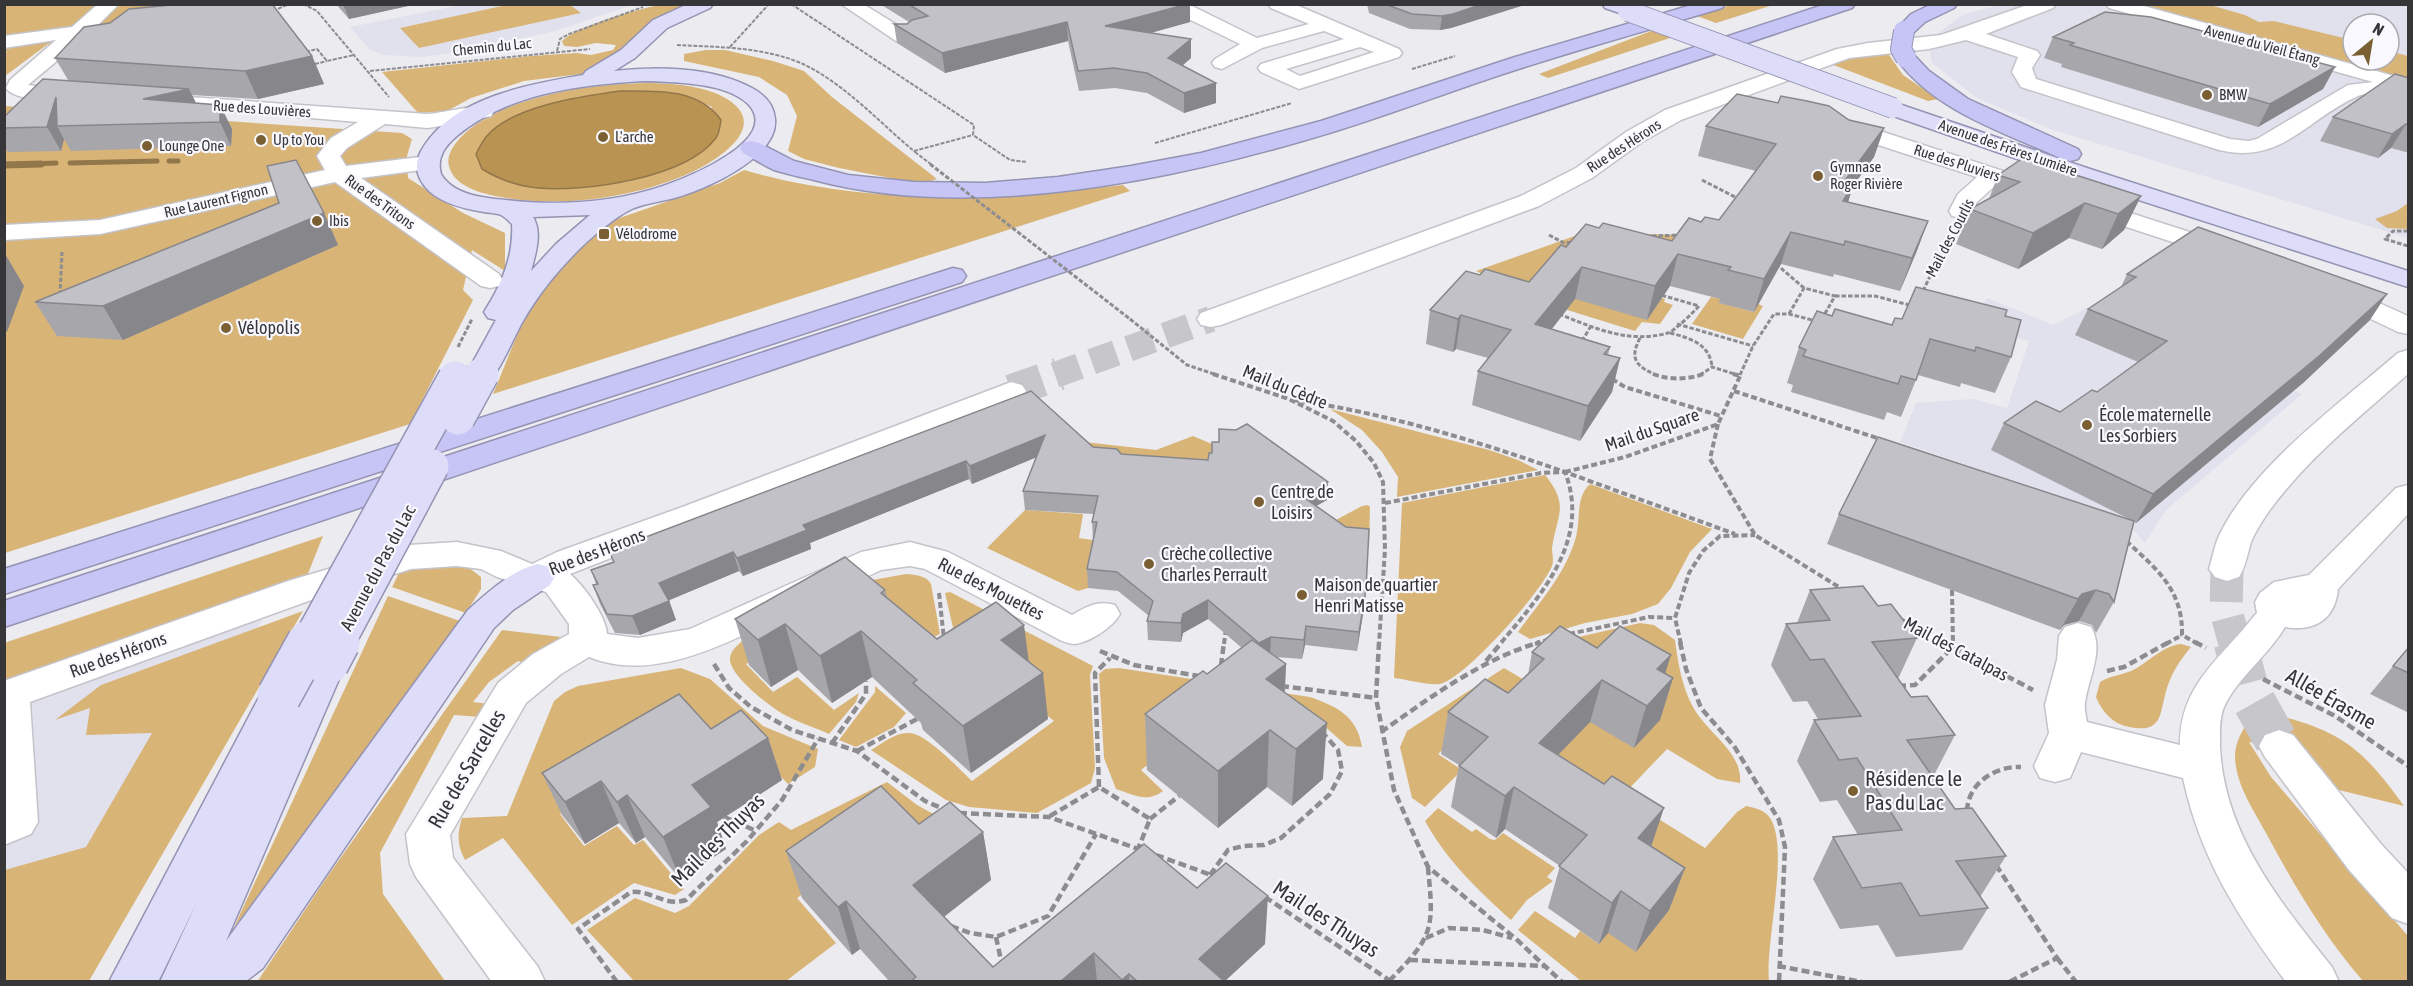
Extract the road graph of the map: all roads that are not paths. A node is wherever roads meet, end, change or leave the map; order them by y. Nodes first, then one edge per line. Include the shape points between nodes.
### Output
1 (110, 4) edge
2 (704, 4) edge
3 (726, 4) edge
4 (850, 4) edge
5 (1172, 4) edge
6 (1277, 4) edge
7 (1716, 4) edge
8 (1803, 4) edge
9 (1846, 4) edge
10 (1948, 4) edge
11 (2047, 4) edge
12 (2115, 4) edge
13 (1633, 6) edge
14 (1319, 22) junction
15 (4, 26) edge
16 (2125, 27) edge
17 (104, 30) edge
18 (1973, 32) junction
19 (76, 33) junction
20 (903, 37) edge
21 (1362, 40) junction
22 (4, 42) edge
23 (1590, 43) junction
24 (1255, 44) junction
25 (1222, 63) dead end
26 (690, 77) junction
27 (574, 83) junction
28 (2399, 83) edge
29 (2355, 89) junction
30 (1739, 91) junction
31 (4, 98) edge
32 (1773, 102) edge
33 (1897, 102) junction
34 (155, 105) edge
35 (483, 111) junction
36 (1822, 119) edge
37 (373, 122) junction
38 (1369, 139) junction
39 (751, 148) junction
40 (431, 154) junction
41 (2070, 154) junction
42 (339, 174) junction
43 (1994, 175) junction
44 (636, 200) junction
45 (509, 209) junction
46 (1961, 211) road end
47 (4, 233) edge
48 (2241, 256) edge
49 (2409, 258) edge
50 (2409, 279) edge
51 (490, 280) road end
52 (2317, 284) edge
53 (1211, 319) tunnel mouth
54 (2409, 326) edge
55 (2409, 359) edge
56 (465, 366) junction
57 (1011, 391) tunnel mouth
58 (2409, 495) edge
59 (2227, 569) tunnel mouth
60 (537, 576) junction
61 (4, 582) edge
62 (4, 614) edge
63 (1088, 622) road end
64 (2078, 636) dead end
65 (588, 641) junction
66 (7, 695) edge
67 (2279, 746) tunnel mouth
68 (2200, 766) junction
69 (4, 827) edge
70 (2409, 904) edge
71 (133, 981) edge
72 (184, 981) edge
73 (208, 981) edge
74 (521, 981) edge
75 (2315, 981) edge

1 - 19 street
2 - 27 main road via 660,24 621,59
3 - 26 main road via 676,26 660,43 658,55 673,72
4 - 20 street
5 - 24 street
6 - 14 street
7 - 23 highway
8 - 38 highway
9 - 62 highway
10 - 41 highway, bridge via 1918,18 1904,31 1901,49 1906,58 1949,96
11 - 18 street, Rue des Hérons
12 - 28 street, Avenue du Vieil Étang
13 - 33 main road, Avenue des Frères Lumière, bridge
14 - 21 street
14 - 24 street via 1316,28
15 - 22 street via 18,31
16 - 29 street
17 - 19 street
18 - 29 street via 2030,55 2021,67 2028,83 2227,145 2249,148 2265,144
18 - 30 street, Rue des Hérons via 1939,41 1856,50
19 - 22 street
19 - 31 street via 16,88 96,101
21 - 21 street via 1392,53 1299,83 1268,68
23 - 38 highway via 1566,56 1381,128
23 - 39 highway via 1267,143 1063,183 977,189 886,187 789,167
24 - 25 street
26 - 27 main road via 634,76
26 - 39 main road via 734,88 758,103 765,122
27 - 35 main road via 531,93
28 - 29 street
30 - 32 street
30 - 53 street, Rue des Hérons via 1673,115 1530,201
33 - 41 main road, Avenue des Frères Lumière
33 - 50 main road, Avenue des Frères Lumière via 2085,175
34 - 37 street, Rue des Louvières
35 - 37 street, Rue des Louvières via 435,121
35 - 40 main road via 455,127
36 - 43 street, Rue des Pluviers
37 - 40 street, Rue des Louvières via 428,138
37 - 42 street, Rue des Tritons via 339,143 328,156
38 - 61 highway
39 - 44 main road via 703,178
40 - 42 street, Rue Laurent Fignon
40 - 45 main road via 432,179 446,192
41 - 49 main road, Avenue des Frères Lumière
42 - 47 street, Rue Laurent Fignon via 100,227
42 - 51 street, Rue des Tritons
43 - 46 street, Mail des Courlis via 1967,199
43 - 48 street, Rue des Pluviers
44 - 45 main road via 568,209
44 - 56 main road, Avenue du Pas du Lac via 615,210 577,239
45 - 56 main road, Avenue du Pas du Lac via 524,222 525,228 516,276
52 - 54 street
55 - 59 street via 2301,455 2260,501 2237,535
56 - 71 main road, Avenue du Pas du Lac, bridge via 279,696
56 - 72 main road, Avenue du Pas du Lac, bridge
57 - 60 street, Rue des Hérons via 569,560
58 - 68 street via 2320,586 2318,604 2301,617 2275,613 2234,664 2203,711
60 - 65 street via 559,584 564,590 588,623
60 - 66 street, Rue des Hérons via 489,559 457,554 409,557 302,590
60 - 73 main road via 481,619 246,953
63 - 65 street, Rue des Mouettes via 936,560 910,554 873,560 700,640 638,652 605,649
64 - 68 street via 2063,734
65 - 74 street, Rue des Sarcelles via 547,664 512,693 428,834 432,864
66 - 69 street via 16,822
67 - 70 street via 2365,857
68 - 75 street via 2235,869

